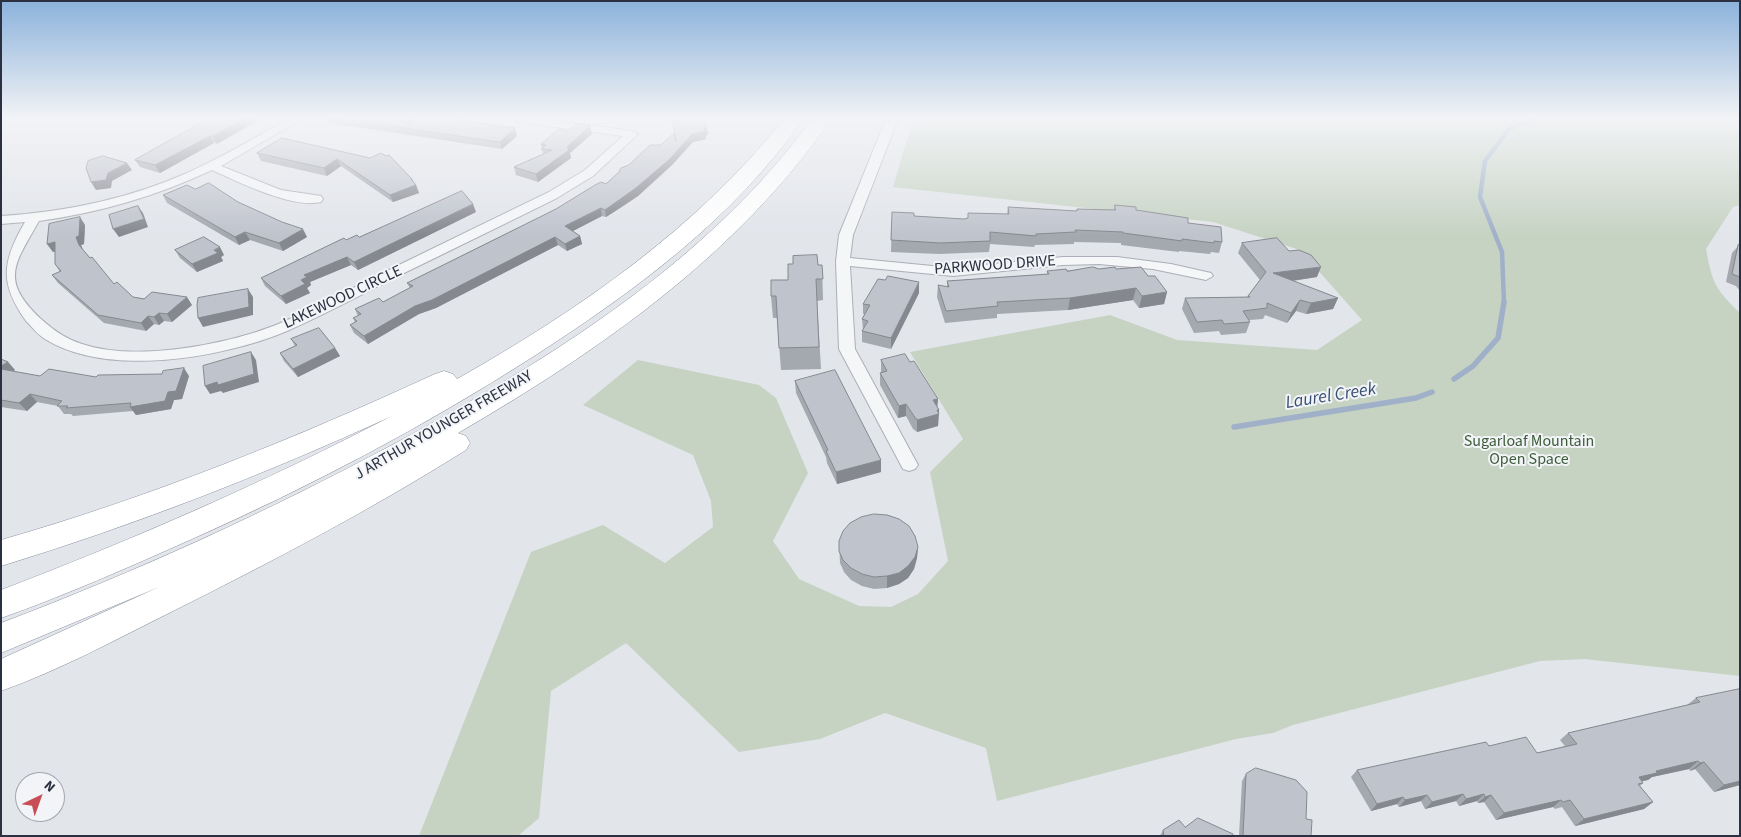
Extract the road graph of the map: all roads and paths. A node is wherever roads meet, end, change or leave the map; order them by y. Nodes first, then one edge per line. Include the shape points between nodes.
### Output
1 (226, 158) edge
2 (604, 158) edge
3 (763, 158) edge
4 (793, 158) edge
5 (877, 158) edge
6 (212, 166) junction
7 (767, 188) junction
8 (317, 199) dead end
9 (33, 219) junction
10 (1, 220) edge
11 (700, 221) junction
12 (843, 261) junction
13 (1206, 276) dead end
14 (909, 465) dead end
15 (1, 553) edge
16 (1, 604) edge
17 (1, 638) edge
18 (1, 676) edge

1 - 6 street
2 - 9 street, LAKEWOOD CIRCLE via 578,180 532,206 281,328 209,348 154,356 100,353 65,344 45,333 28,316 7,284 8,269
3 - 11 highway, J ARTHUR YOUNGER FREEWAY
4 - 7 highway, J ARTHUR YOUNGER FREEWAY
5 - 12 street via 846,235
6 - 8 street via 284,196
6 - 9 street via 139,194
7 - 17 highway, J ARTHUR YOUNGER FREEWAY via 719,237 656,289 577,347 480,408 389,460 268,522 124,588
7 - 18 highway via 724,245 684,283 587,357 483,426 380,488 293,534 112,625
9 - 10 street
11 - 15 highway via 556,319 432,386 213,480 93,524
11 - 16 highway, J ARTHUR YOUNGER FREEWAY via 590,308 426,409 225,510 127,554
12 - 13 street, PARKWOOD DRIVE via 900,270 955,272 1103,259 1152,263
12 - 14 street via 847,349

